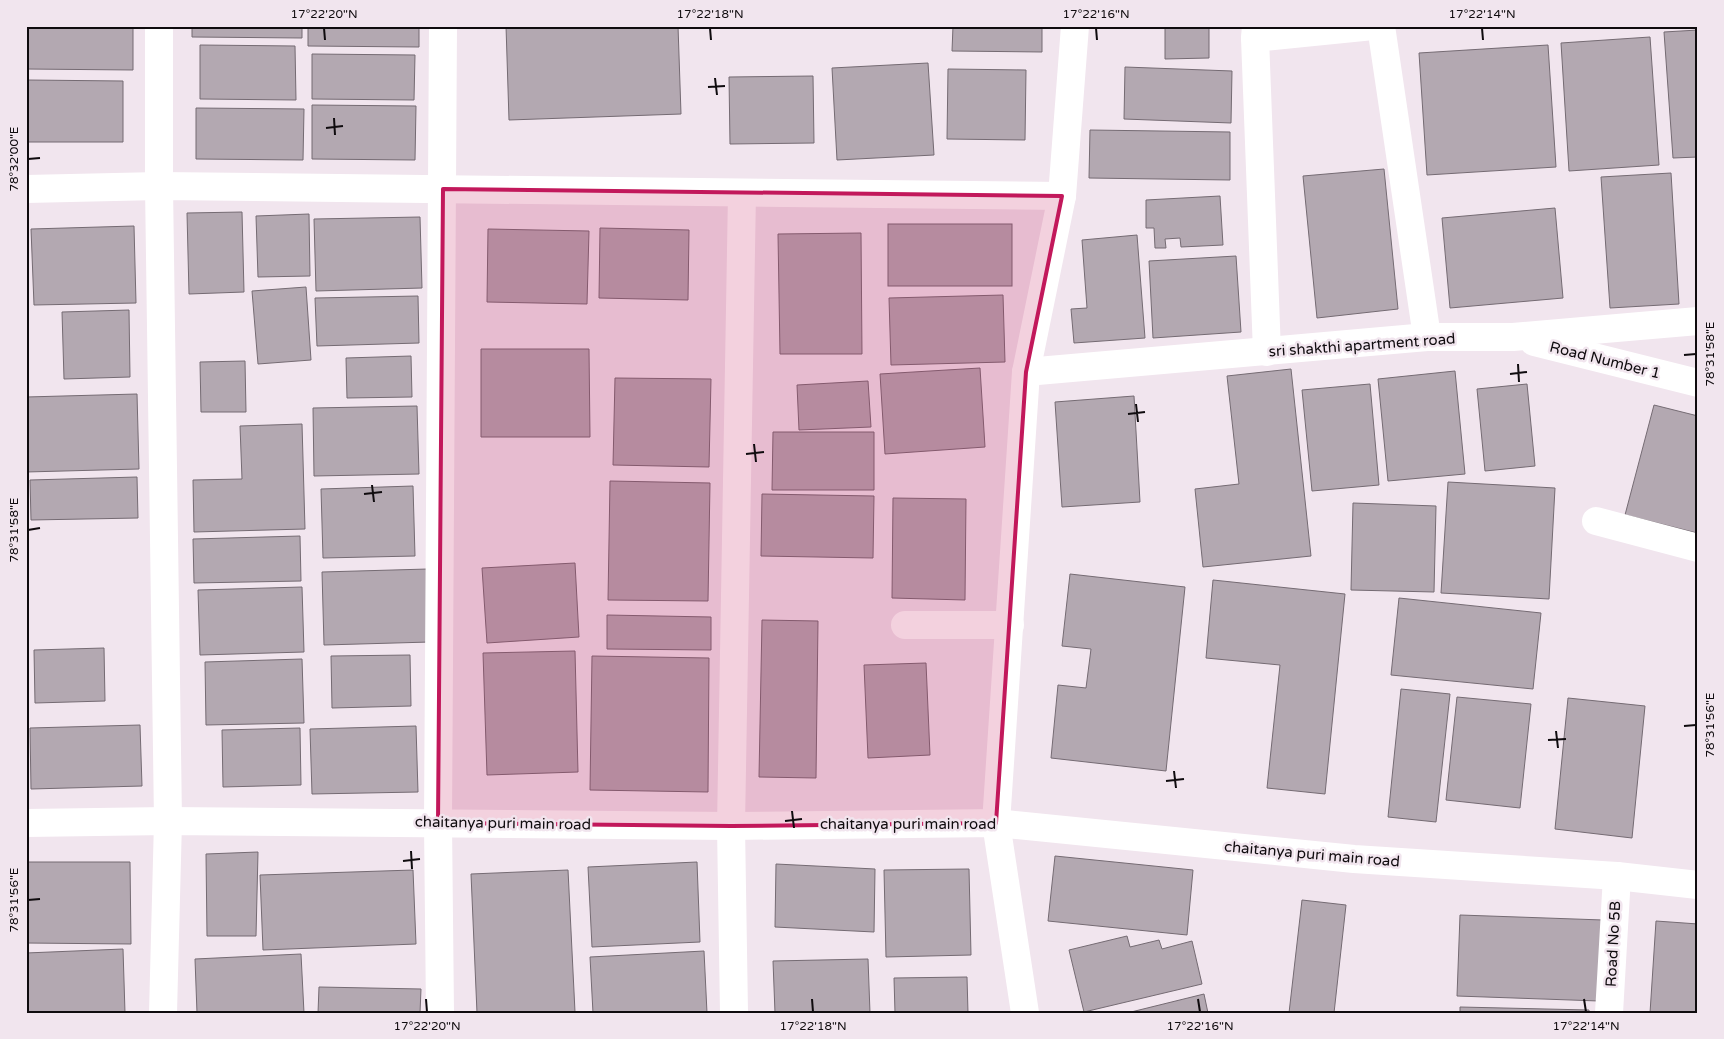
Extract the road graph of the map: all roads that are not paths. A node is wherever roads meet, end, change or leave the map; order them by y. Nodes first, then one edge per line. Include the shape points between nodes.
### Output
1 (159, 26) edge
2 (443, 26) edge
3 (1075, 26) edge
4 (1373, 26) edge
5 (1381, 26) edge
6 (1256, 32) edge
7 (159, 186) junction
8 (26, 189) edge
9 (443, 189) junction
10 (742, 193) junction
11 (1062, 196) junction
12 (1698, 321) edge
13 (1427, 337) junction
14 (1513, 337) junction
15 (1267, 352) junction
16 (1026, 372) junction
17 (1698, 383) edge
18 (1596, 521) dead end
19 (1698, 548) edge
20 (905, 625) dead end
21 (1010, 625) junction
22 (168, 821) junction
23 (438, 822) junction
24 (26, 823) edge
25 (996, 823) junction
26 (730, 826) junction
27 (1617, 876) junction
28 (1698, 885) edge
29 (163, 1013) edge
30 (440, 1013) edge
31 (734, 1013) edge
32 (1025, 1013) edge
33 (1609, 1013) edge

1 - 7 street
2 - 9 street
3 - 11 street
4 - 6 street
5 - 13 street
6 - 15 street
7 - 8 street
7 - 9 street
7 - 22 street
9 - 10 street
9 - 23 street
10 - 11 street
10 - 26 street
11 - 16 street
12 - 14 street, sri shakthi apartment road
13 - 14 street, sri shakthi apartment road
13 - 15 street, sri shakthi apartment road
14 - 17 street, Road Number 1
15 - 16 street, sri shakthi apartment road
16 - 21 street
18 - 19 street
20 - 21 street
21 - 25 street
22 - 23 street, chaitanya puri main road
22 - 24 street, chaitanya puri main road
22 - 29 street
23 - 26 street, chaitanya puri main road
23 - 30 street
25 - 26 street, chaitanya puri main road
25 - 27 street, chaitanya puri main road via 1354,859
25 - 32 street
26 - 31 street
27 - 28 street, chaitanya puri main road
27 - 33 street, Road No 5B

